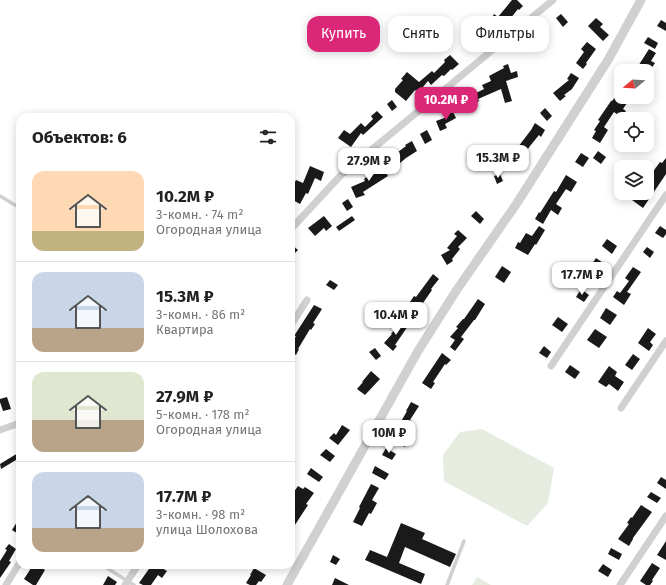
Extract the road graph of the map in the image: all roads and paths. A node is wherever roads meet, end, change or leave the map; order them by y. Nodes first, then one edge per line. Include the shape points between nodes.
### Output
1 (553, 0) edge
2 (641, 0) edge
3 (666, 195) edge
4 (0, 196) edge
5 (16, 206) edge
6 (295, 225) edge
7 (307, 300) dead end
8 (295, 319) edge
9 (666, 341) edge
10 (551, 366) dead end
11 (622, 408) dead end
12 (16, 424) edge
13 (0, 430) edge
14 (666, 516) edge
15 (464, 541) dead end
16 (16, 569) edge
17 (108, 569) edge
18 (136, 569) edge
19 (129, 584) edge
20 (6, 585) edge
21 (288, 585) edge
22 (447, 585) edge
23 (620, 585) edge

1 - 6 street via 341,175
2 - 21 street via 604,67 517,204 418,351
3 - 10 street
4 - 5 lane
7 - 8 street
9 - 11 street
12 - 13 street
14 - 23 street
15 - 22 lane
16 - 20 street
17 - 19 lane
18 - 19 street

